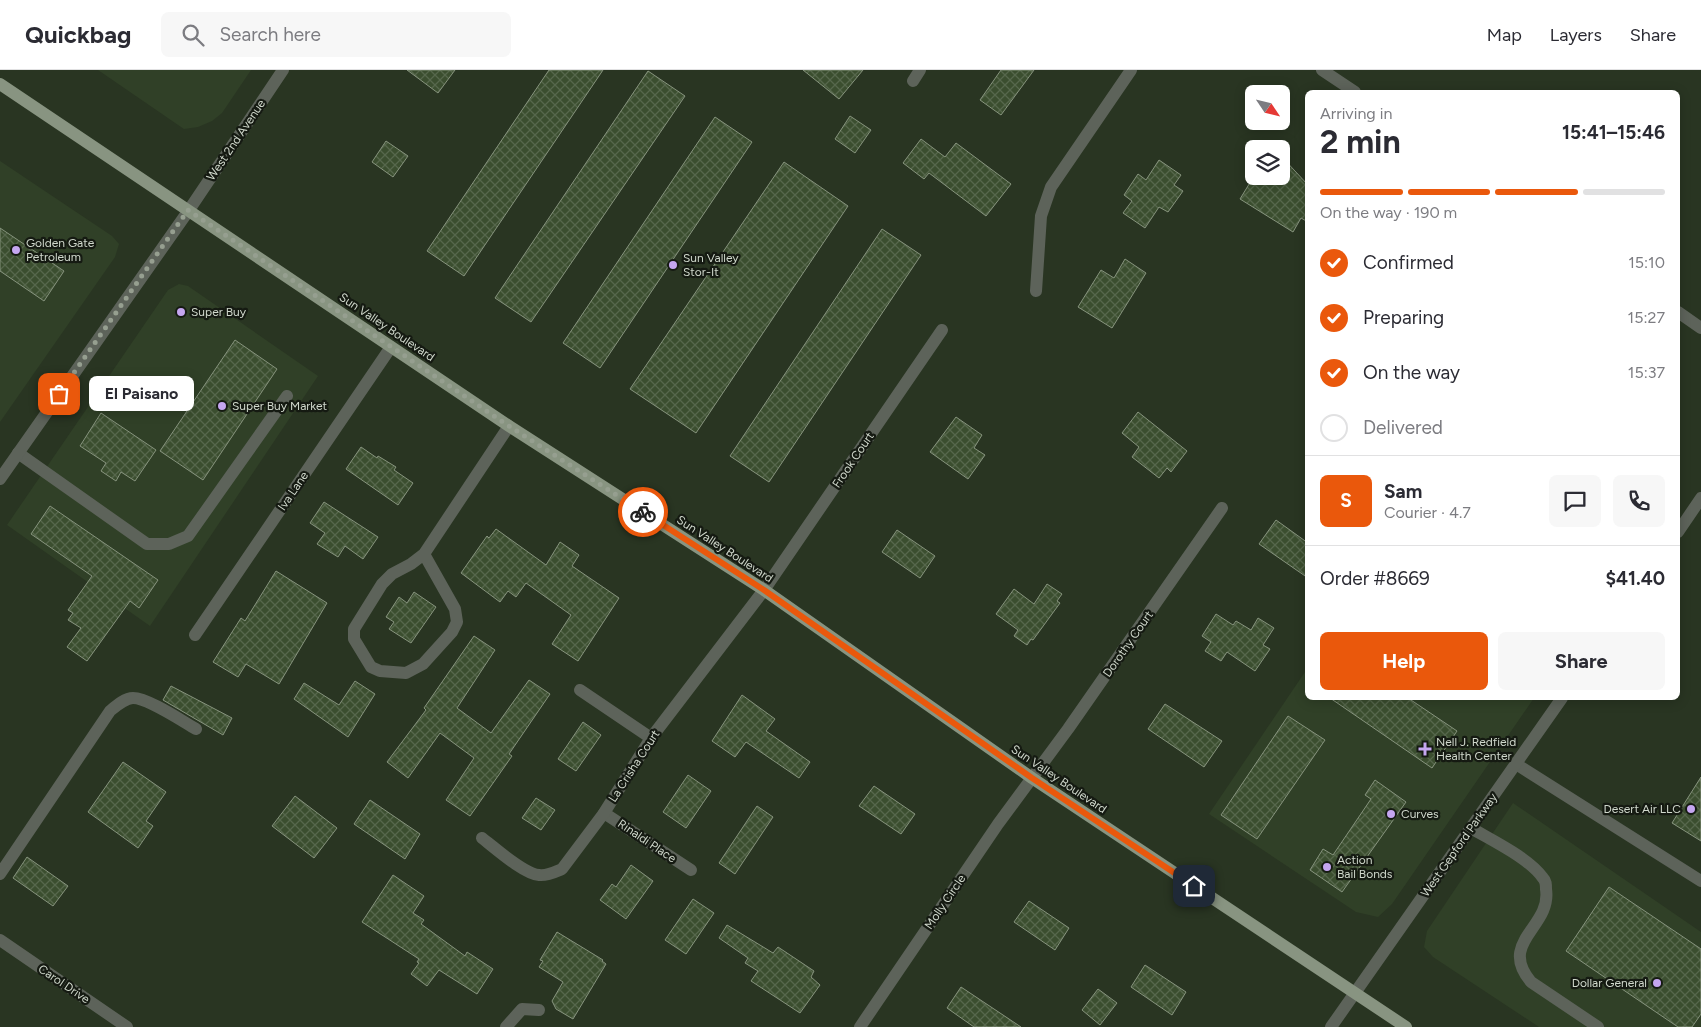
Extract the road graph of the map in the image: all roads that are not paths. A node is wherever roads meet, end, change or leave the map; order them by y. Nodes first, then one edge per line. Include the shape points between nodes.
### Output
1 (283, 70) edge
2 (920, 70) edge
3 (1131, 70) edge
4 (1322, 70) edge
5 (912, 81) dead end
6 (0, 84) edge
7 (1352, 90) edge
8 (188, 210) junction
9 (1036, 291) dead end
10 (1680, 313) edge
11 (1701, 328) edge
12 (942, 330) dead end
13 (391, 347) junction
14 (287, 396) dead end
15 (509, 426) junction
16 (18, 453) junction
17 (0, 479) edge
18 (1701, 498) edge
19 (1222, 508) dead end
20 (1680, 529) edge
21 (424, 554) junction
22 (764, 590) junction
23 (195, 635) dead end
24 (580, 690) dead end
25 (1561, 700) edge
26 (196, 729) dead end
27 (651, 738) junction
28 (1516, 764) junction
29 (1032, 778) junction
30 (604, 813) junction
31 (1471, 828) junction
32 (482, 838) dead end
33 (691, 870) dead end
34 (0, 874) edge
35 (1701, 881) edge
36 (0, 940) edge
37 (1356, 993) junction
38 (540, 1010) dead end
39 (127, 1027) edge
40 (506, 1027) edge
41 (860, 1027) edge
42 (1331, 1027) edge
43 (1406, 1027) edge
44 (1598, 1027) edge

1 - 8 street, West 2nd Avenue
2 - 5 street
3 - 9 street via 1051,187 1041,216
4 - 7 street
6 - 8 main road, Sun Valley Boulevard
8 - 13 main road, Sun Valley Boulevard
8 - 16 street, West 2nd Avenue
10 - 11 street
12 - 22 street, Frook Court
13 - 15 main road, Sun Valley Boulevard
13 - 23 street, Iva Lane
14 - 16 street via 188,536 169,544 147,544
15 - 21 street
15 - 22 main road, Sun Valley Boulevard
16 - 17 street, West 2nd Avenue
18 - 20 street
19 - 29 street, Dorothy Court
21 - 21 street via 382,584 354,629 354,638 370,667 380,672 406,673 423,664 457,622 455,609
22 - 27 street, La Crisha Court
22 - 29 main road, Sun Valley Boulevard
24 - 27 street
25 - 28 street, West Gepford Parkway
26 - 34 street via 144,700 131,698 122,702 110,711
27 - 30 street, La Crisha Court
28 - 31 street, West Gepford Parkway
28 - 35 street
29 - 37 main road, Sun Valley Boulevard
29 - 41 street, Molly Circle
30 - 32 street, La Crisha Court via 562,869 552,874 539,875 520,867
30 - 33 street, Rinaldi Place
31 - 37 street, West Gepford Parkway
31 - 44 street via 1534,867 1545,880 1547,894 1543,911 1521,946 1518,960 1522,972 1531,982
36 - 39 street, Carol Drive
37 - 42 street, West Gepford Parkway
37 - 43 main road, Sun Valley Boulevard
38 - 40 street via 522,1010

